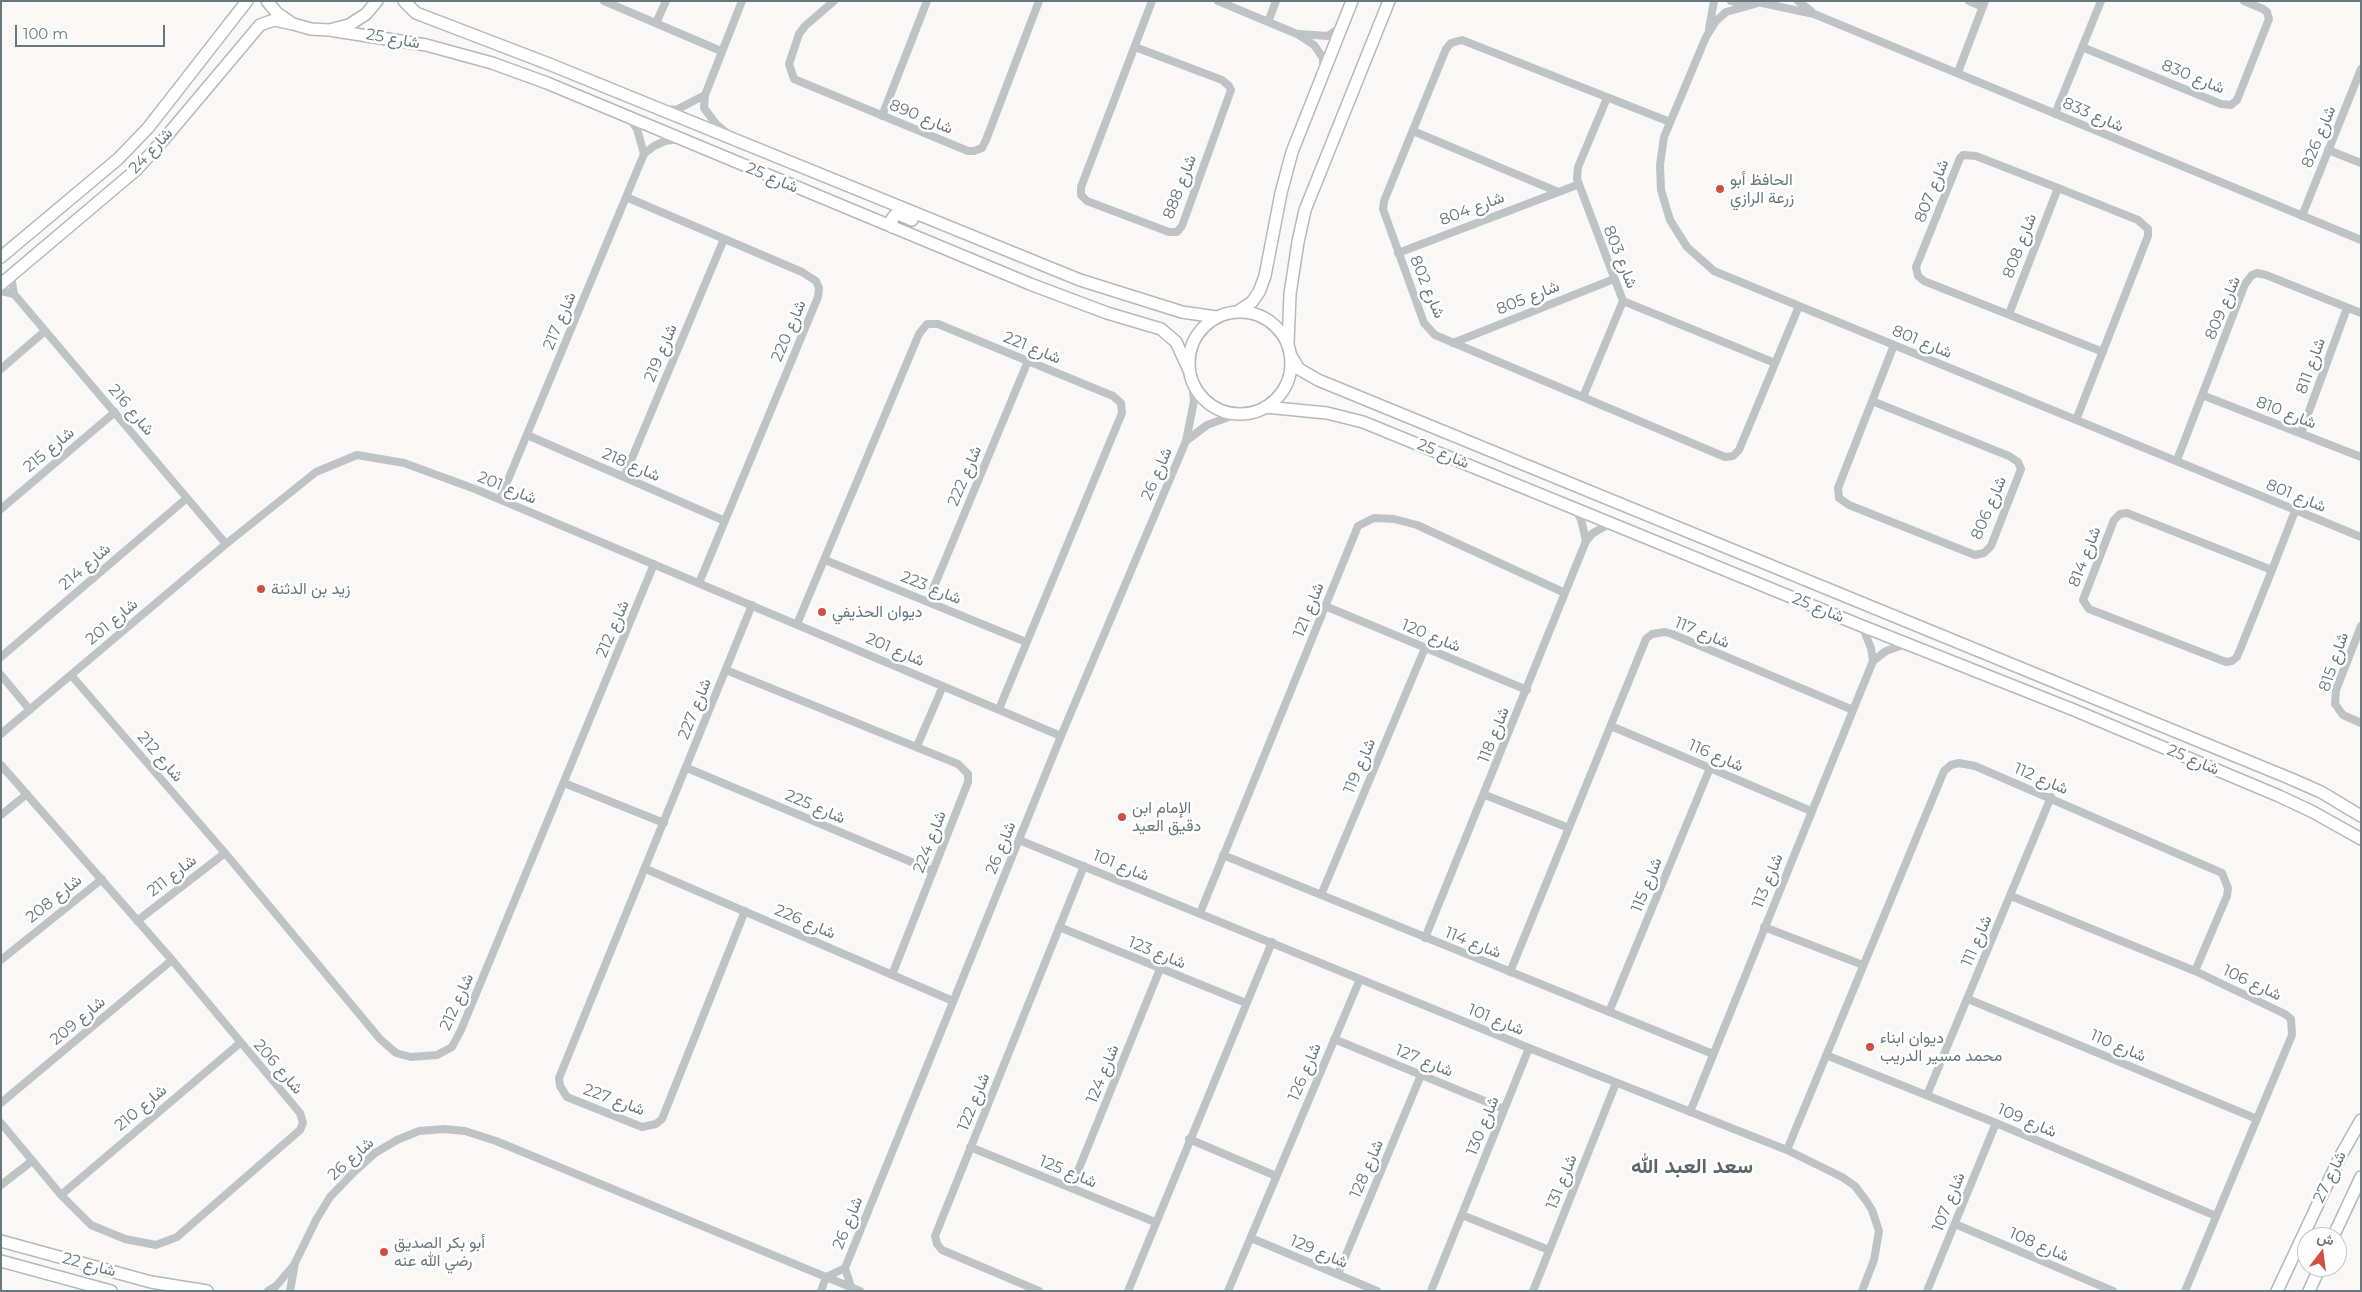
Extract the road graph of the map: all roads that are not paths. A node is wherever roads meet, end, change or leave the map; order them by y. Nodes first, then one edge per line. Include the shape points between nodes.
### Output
1 (247, 1) edge
2 (267, 1) edge
3 (377, 1) edge
4 (404, 1) edge
5 (604, 1) edge
6 (666, 1) edge
7 (742, 1) edge
8 (834, 1) edge
9 (927, 1) edge
10 (1152, 1) edge
11 (1218, 1) edge
12 (1276, 1) edge
13 (1352, 1) edge
14 (1388, 1) edge
15 (1714, 1) edge
16 (1731, 1) edge
17 (1798, 1) edge
18 (1969, 1) edge
19 (2101, 1) edge
20 (2244, 1) edge
21 (1038, 2) edge
22 (1763, 2) edge
23 (1984, 4) edge
24 (1748, 6) junction
25 (1814, 14) junction
26 (1268, 22) junction
27 (656, 23) junction
28 (293, 24) junction
29 (1342, 26) junction
30 (329, 30) junction
31 (1297, 34) junction
32 (1706, 37) junction
33 (1135, 47) junction
34 (2082, 48) junction
35 (721, 51) junction
36 (2361, 69) edge
37 (1958, 72) junction
38 (1323, 78) junction
39 (705, 95) junction
40 (1607, 98) junction
41 (650, 107) junction
42 (2055, 114) junction
43 (882, 116) junction
44 (630, 119) junction
45 (1670, 122) junction
46 (1413, 131) junction
47 (678, 140) junction
48 (740, 142) junction
49 (2328, 150) junction
50 (644, 154) junction
51 (2361, 163) edge
52 (1577, 185) junction
53 (2058, 188) junction
54 (1556, 191) junction
55 (74, 195) junction
56 (626, 197) junction
57 (87, 212) junction
58 (2302, 216) junction
59 (892, 227) junction
60 (724, 240) junction
61 (2361, 240) edge
62 (1002, 249) junction
63 (1398, 252) junction
64 (1, 256) edge
65 (11, 276) junction
66 (1614, 279) junction
67 (1, 284) edge
68 (1, 291) edge
69 (14, 294) junction
70 (1623, 301) junction
71 (1799, 306) junction
72 (2347, 308) junction
73 (1237, 312) junction
74 (2361, 313) edge
75 (2009, 314) junction
76 (1216, 317) junction
77 (45, 331) junction
78 (1453, 343) junction
79 (1894, 345) junction
80 (1289, 349) junction
81 (2103, 352) junction
82 (1028, 361) junction
83 (1776, 363) junction
84 (1, 369) edge
85 (1191, 376) junction
86 (2202, 395) junction
87 (1583, 397) junction
88 (1872, 401) junction
89 (1265, 407) junction
90 (115, 412) junction
91 (1240, 414) junction
92 (2076, 420) junction
93 (2302, 434) junction
94 (527, 435) junction
95 (1186, 440) junction
96 (2361, 457) edge
97 (2177, 460) junction
98 (624, 477) junction
99 (187, 498) junction
100 (500, 499) junction
101 (1573, 507) junction
102 (1, 509) edge
103 (2295, 510) junction
104 (725, 520) junction
105 (1612, 523) junction
106 (2361, 537) edge
107 (1586, 541) junction
108 (226, 544) junction
109 (825, 560) junction
110 (654, 564) junction
111 (2272, 570) junction
112 (699, 583) junction
113 (1565, 593) junction
114 (928, 602) junction
115 (752, 605) junction
116 (1325, 606) junction
117 (797, 624) junction
118 (1862, 626) junction
119 (2361, 626) edge
120 (1026, 642) junction
121 (1907, 643) junction
122 (1425, 648) junction
123 (1, 657) edge
124 (2005, 660) junction
125 (1873, 661) junction
126 (726, 670) junction
127 (1, 674) edge
128 (71, 675) junction
129 (1996, 679) junction
130 (943, 686) junction
131 (1527, 690) junction
132 (999, 709) junction
133 (30, 710) junction
134 (1853, 710) junction
135 (2361, 723) edge
136 (1611, 726) junction
137 (1, 734) edge
138 (1062, 736) junction
139 (916, 746) junction
140 (1, 765) edge
141 (687, 768) junction
142 (1710, 768) junction
143 (564, 783) junction
144 (27, 794) junction
145 (1485, 795) junction
146 (2051, 797) junction
147 (1811, 811) junction
148 (1, 815) edge
149 (2361, 816) edge
150 (664, 823) junction
151 (1569, 828) junction
152 (2361, 839) edge
153 (1019, 840) junction
154 (225, 853) junction
155 (1224, 855) junction
156 (1084, 866) junction
157 (646, 869) junction
158 (933, 871) junction
159 (102, 879) junction
160 (1321, 895) junction
161 (2011, 896) junction
162 (745, 912) junction
163 (1200, 913) junction
164 (137, 922) junction
165 (1059, 927) junction
166 (1764, 927) junction
167 (1425, 938) junction
168 (1272, 942) junction
169 (1, 960) edge
170 (172, 960) junction
171 (1863, 965) junction
172 (1160, 969) junction
173 (2195, 971) junction
174 (1510, 972) junction
175 (892, 975) junction
176 (1360, 979) junction
177 (1968, 999) junction
178 (953, 1001) junction
179 (1246, 1003) junction
180 (1609, 1012) junction
181 (1334, 1039) junction
182 (240, 1043) junction
183 (1529, 1048) junction
184 (1713, 1054) junction
185 (1826, 1055) junction
186 (1421, 1075) junction
187 (1616, 1083) junction
188 (1927, 1095) junction
189 (1, 1103) edge
190 (1504, 1109) junction
191 (1690, 1112) junction
192 (2257, 1119) junction
193 (2361, 1120) edge
194 (1, 1122) edge
195 (1996, 1123) junction
196 (1189, 1139) junction
197 (970, 1147) junction
198 (1787, 1150) junction
199 (32, 1161) junction
200 (1276, 1176) junction
201 (2361, 1177) edge
202 (1, 1184) edge
203 (1072, 1188) junction
204 (61, 1195) junction
205 (1462, 1215) junction
206 (2216, 1216) junction
207 (1155, 1222) junction
208 (1955, 1224) junction
209 (2338, 1227) edge
210 (1251, 1238) junction
211 (1, 1241) edge
212 (1549, 1250) junction
213 (1, 1261) edge
214 (295, 1263) junction
215 (844, 1268) junction
216 (1338, 1274) junction
217 (826, 1277) junction
218 (2315, 1277) edge
219 (850, 1287) junction
220 (1535, 1290) edge
221 (111, 1291) edge
222 (208, 1291) edge
223 (268, 1291) edge
224 (290, 1291) edge
225 (821, 1291) edge
226 (860, 1291) edge
227 (1039, 1291) edge
228 (1128, 1291) edge
229 (1228, 1291) edge
230 (1377, 1291) edge
231 (1431, 1291) edge
232 (1862, 1291) edge
233 (1928, 1291) edge
234 (2112, 1291) edge
235 (2185, 1291) edge
236 (2277, 1291) edge
237 (2309, 1291) edge

1 - 55 street, شارع 24 via 148,128 118,159
2 - 28 street
3 - 30 street via 366,14
4 - 41 street, شارع 25 via 416,13
5 - 27 street
6 - 27 street
7 - 35 street
8 - 43 street, شارع 890 via 800,34 791,55 790,74 798,82
9 - 43 street
10 - 33 street, شارع 888
11 - 26 street
12 - 26 street
13 - 29 street
14 - 80 street via 1305,210 1290,294
15 - 32 street, شارع 801
16 - 24 street
17 - 25 street, شارع 833
18 - 23 street
19 - 34 street
20 - 34 street, شارع 830 via 2263,9 2269,19 2237,100 2231,105 2221,104
21 - 43 street, شارع 890 via 982,148 968,151
22 - 24 street, شارع 801
22 - 25 street, شارع 833
23 - 37 street
24 - 32 street, شارع 801 via 1726,12
25 - 37 street, شارع 833
26 - 31 street
27 - 35 street
28 - 30 street, شارع 24
28 - 57 street, شارع 24 via 274,20 260,25 136,170
29 - 31 street via 1328,36
29 - 38 street
30 - 44 street, شارع 25 via 426,45 492,63
31 - 38 street via 1314,45 1323,58
32 - 45 street, شارع 801
33 - 33 street, شارع 888 via 1081,187 1081,195 1087,201 1169,232 1177,232 1182,226 1231,90 1222,80
34 - 42 street
35 - 39 street
36 - 49 street, شارع 826
37 - 42 street, شارع 833
38 - 73 street via 1292,152 1265,276 1252,302
39 - 41 street via 676,110
39 - 48 street via 704,108 716,124
40 - 45 street, شارع 802
40 - 46 street, شارع 802 via 1467,42 1456,41 1446,49
40 - 52 street via 1578,167
41 - 48 street, شارع 25
42 - 58 street, شارع 833
44 - 47 street, شارع 25
44 - 50 street via 640,135
45 - 71 street, شارع 801 via 1660,165 1661,190 1670,220 1687,247 1714,271
46 - 54 street, شارع 804
46 - 63 street, شارع 802 via 1382,209
47 - 48 street via 693,141 731,155 738,155
47 - 50 street via 665,140
47 - 59 street, شارع 25
48 - 62 street, شارع 25
49 - 51 street
49 - 58 street, شارع 826
50 - 56 street, شارع 217
52 - 54 street, شارع 804
52 - 66 street, شارع 803
53 - 75 street, شارع 808
53 - 75 street, شارع 807 via 1976,156 1964,155 1916,267 1918,276 1924,281
53 - 81 street, شارع 807 via 2138,220 2148,229
54 - 63 street, شارع 804
55 - 57 street
55 - 64 street, شارع 24
56 - 60 street, شارع 220
56 - 94 street, شارع 217
57 - 65 street, شارع 24
58 - 61 street, شارع 833
59 - 62 street via 892,219 900,215 988,251
59 - 85 street, شارع 25 via 1030,284 1161,329 1176,342
60 - 98 street, شارع 219
60 - 104 street, شارع 220 via 811,276 819,288
62 - 76 street, شارع 25 via 1080,280 1182,312
63 - 78 street, شارع 802 via 1424,323 1435,336
65 - 67 street, شارع 24
65 - 69 street
66 - 70 street, شارع 803
66 - 78 street, شارع 805
68 - 69 street
69 - 77 street, شارع 216
70 - 83 street, شارع 803
70 - 87 street
71 - 79 street, شارع 801
71 - 83 street, شارع 802
72 - 74 street, شارع 809
72 - 86 street, شارع 809 via 2266,275 2252,275 2245,284
72 - 93 street, شارع 811
73 - 76 street
73 - 80 street via 1258,315 1276,326
75 - 81 street, شارع 807
76 - 85 street via 1200,330 1190,349
77 - 84 street
77 - 90 street, شارع 216
78 - 87 street, شارع 802
79 - 88 street, شارع 806
79 - 92 street, شارع 801
80 - 89 street via 1291,370 1286,384 1278,397
80 - 124 street, شارع 25 via 1299,369 1318,380
81 - 92 street, شارع 807
82 - 109 street, شارع 221 via 938,324 927,324 919,334
82 - 114 street, شارع 222
82 - 120 street, شارع 221 via 1113,396 1121,402 1122,408
83 - 87 street, شارع 802 via 1739,450 1733,456 1725,457
85 - 91 street via 1200,394 1211,405
85 - 95 street, شارع 26 via 1194,402
86 - 93 street, شارع 810
86 - 97 street, شارع 809
88 - 88 street, شارع 806 via 1838,488 1839,498 1848,505 1975,555 1984,553 1991,546 2021,469 2018,462
89 - 91 street
89 - 101 street, شارع 25 via 1327,412 1363,422
90 - 99 street, شارع 216
90 - 102 street, شارع 215
91 - 95 street, شارع 26 via 1206,425
92 - 97 street, شارع 801
93 - 96 street, شارع 810
94 - 98 street, شارع 218
94 - 100 street, شارع 217
95 - 138 street, شارع 26
97 - 103 street, شارع 801
98 - 104 street, شارع 218
99 - 108 street, شارع 216
99 - 123 street, شارع 214
100 - 108 street, شارع 201 via 404,463 357,455 316,472
100 - 110 street, شارع 201
101 - 105 street, شارع 25
101 - 107 street via 1581,519
103 - 106 street, شارع 801
103 - 111 street, شارع 814
104 - 112 street, شارع 220
105 - 107 street via 1593,533
105 - 118 street, شارع 25
107 - 113 street, شارع 118
108 - 128 street, شارع 201
109 - 114 street, شارع 223
109 - 117 street, شارع 221
110 - 112 street, شارع 201
110 - 143 street, شارع 212
111 - 111 street, شارع 814 via 2237,657 2232,662 2089,609 2084,600 2114,520 2120,514 2127,513
112 - 115 street, شارع 201
113 - 116 street, شارع 121 via 1417,526 1394,519 1374,518 1358,526
113 - 131 street, شارع 118
114 - 120 street, شارع 223
115 - 117 street, شارع 201
115 - 126 street, شارع 227
116 - 122 street, شارع 120
116 - 155 street, شارع 121
117 - 130 street, شارع 201
118 - 121 street, شارع 25
118 - 125 street
119 - 135 street, شارع 815 via 2336,690 2335,704 2343,715
120 - 132 street, شارع 221
121 - 125 street via 1886,651
121 - 129 street, شارع 25
122 - 131 street, شارع 120
122 - 160 street, شارع 119
124 - 129 street via 2004,673
124 - 149 street, شارع 25 via 2297,781
125 - 134 street, شارع 113
126 - 139 street, شارع 224
126 - 141 street, شارع 227
127 - 133 street
128 - 133 street, شارع 201
128 - 154 street, شارع 212
129 - 152 street, شارع 25 via 2287,800
130 - 132 street, شارع 201
130 - 139 street
131 - 145 street, شارع 118
132 - 138 street, شارع 201
133 - 137 street, شارع 201
134 - 136 street, شارع 117 via 1672,634 1659,632 1646,639
134 - 147 street, شارع 113
136 - 142 street, شارع 116
136 - 151 street, شارع 117
138 - 153 street, شارع 26
139 - 158 street, شارع 224 via 958,764 968,774 968,782
140 - 144 street, شارع 206
141 - 150 street, شارع 227
141 - 158 street, شارع 225
142 - 147 street, شارع 116
142 - 180 street, شارع 115
143 - 150 street
143 - 154 street, شارع 212 via 461,1030 452,1047 437,1055 411,1057 396,1053 380,1040
144 - 148 street
144 - 159 street, شارع 206
145 - 151 street
145 - 167 street, شارع 118
146 - 161 street, شارع 111
146 - 171 street, شارع 112 via 1975,766 1960,763 1944,771
146 - 173 street, شارع 112 via 2222,873 2228,888 2227,896
147 - 166 street, شارع 113
150 - 157 street, شارع 227
151 - 174 street, شارع 117
153 - 156 street, شارع 101
153 - 178 street, شارع 26
154 - 164 street, شارع 211
155 - 160 street, شارع 114
155 - 163 street, شارع 121
156 - 163 street, شارع 101
156 - 165 street, شارع 122
157 - 162 street, شارع 226
157 - 162 street, شارع 227 via 559,1078 567,1097 642,1127 662,1119
158 - 175 street, شارع 224
159 - 164 street, شارع 206
159 - 169 street, شارع 208
160 - 167 street, شارع 114
161 - 173 street, شارع 106
161 - 177 street, شارع 111
162 - 175 street, شارع 226
163 - 168 street, شارع 101
164 - 170 street, شارع 206
165 - 172 street, شارع 123
165 - 197 street, شارع 122
166 - 171 street
166 - 184 street, شارع 113
167 - 174 street, شارع 114
168 - 176 street, شارع 101
168 - 179 street
170 - 182 street, شارع 206
170 - 189 street, شارع 209
171 - 185 street, شارع 112
172 - 179 street, شارع 123
172 - 203 street, شارع 124
173 - 192 street, شارع 106 via 2291,1019 2292,1034
174 - 180 street, شارع 114
175 - 178 street, شارع 226
176 - 181 street, شارع 126
176 - 183 street, شارع 101
177 - 188 street, شارع 111
177 - 192 street, شارع 110
178 - 215 street, شارع 26
179 - 196 street
180 - 184 street, شارع 114
181 - 186 street, شارع 127
181 - 200 street, شارع 126
182 - 204 street, شارع 210
182 - 204 street, شارع 206 via 300,1113 303,1123 300,1130 177,1238 156,1245 108,1233 91,1225
183 - 187 street, شارع 101
183 - 190 street, شارع 130
184 - 191 street, شارع 113
185 - 188 street, شارع 109
185 - 198 street, شارع 112
186 - 190 street, شارع 127
186 - 216 street, شارع 128
187 - 191 street, شارع 101
187 - 212 street, شارع 131
188 - 195 street, شارع 109
190 - 205 street, شارع 130
191 - 198 street, شارع 101
192 - 206 street, شارع 106
193 - 236 street, شارع 27 via 2340,1157
194 - 199 street, شارع 206
195 - 206 street, شارع 109
195 - 208 street, شارع 107
196 - 200 street
196 - 207 street
197 - 203 street, شارع 125
197 - 227 street, شارع 122 via 935,1239 942,1250
198 - 232 street, شارع 101 via 1848,1180 1872,1210 1879,1238
199 - 202 street
199 - 204 street, شارع 206
200 - 210 street, شارع 126
201 - 209 street, شارع 27
203 - 207 street, شارع 125
205 - 212 street
205 - 231 street, شارع 130
206 - 235 street, شارع 106
207 - 228 street
208 - 233 street, شارع 107
208 - 234 street, شارع 108
210 - 216 street, شارع 129
210 - 229 street, شارع 126
211 - 222 street, شارع 22 via 151,1282
212 - 220 street, شارع 131
213 - 221 street, شارع 22
214 - 217 street, شارع 26 via 330,1197 353,1172 397,1140 419,1131 444,1129 464,1131 496,1141
214 - 223 street, شارع 26
214 - 224 street, شارع 26
215 - 217 street, شارع 26
215 - 219 street, شارع 26
216 - 230 street, شارع 129
217 - 219 street, شارع 26
217 - 225 street
218 - 237 street
219 - 226 street, شارع 26

